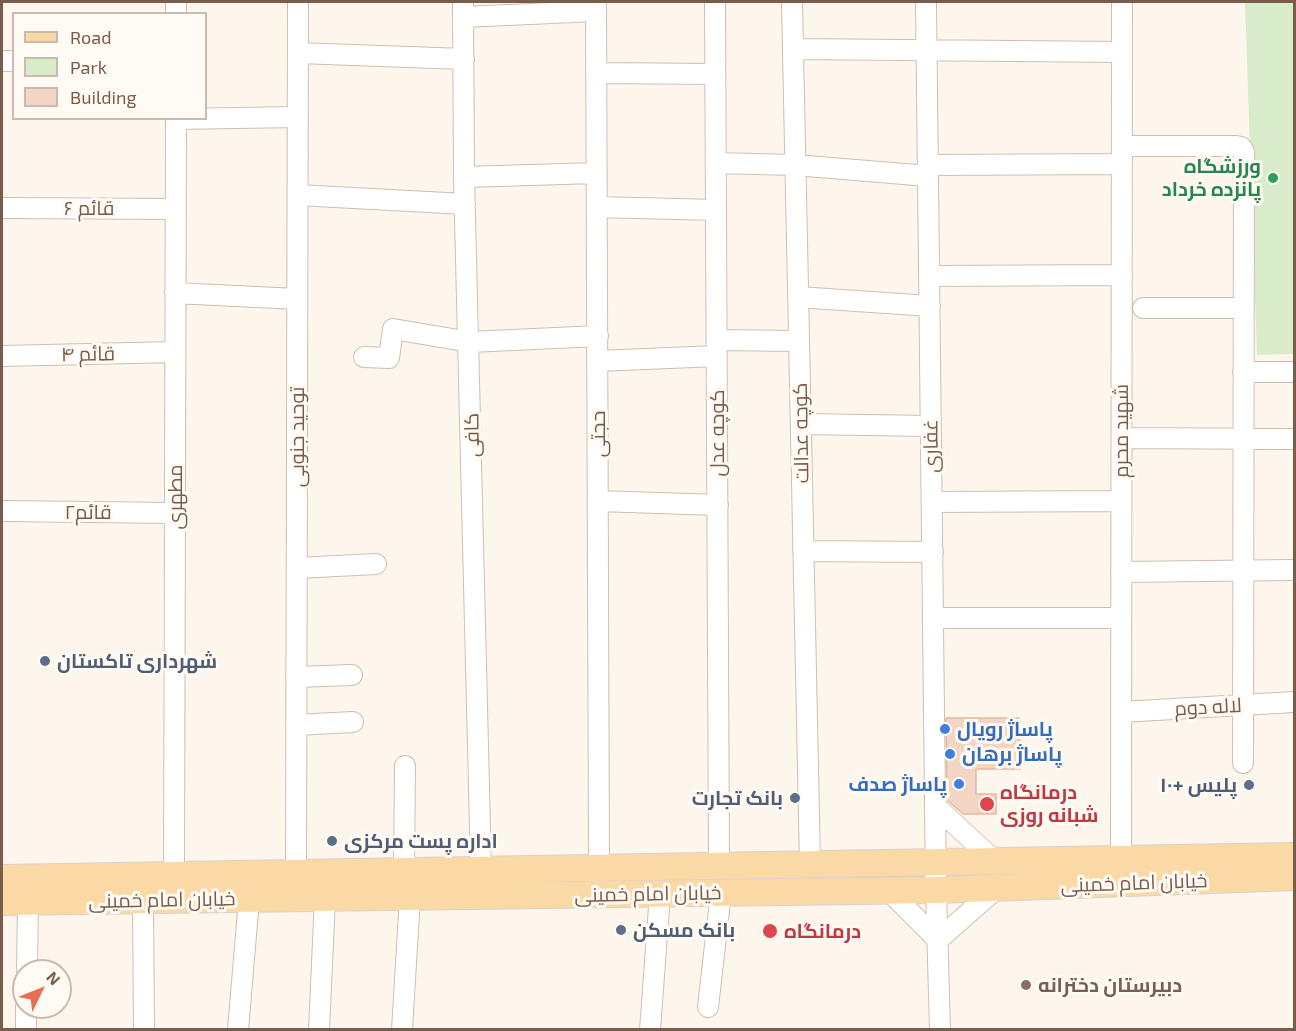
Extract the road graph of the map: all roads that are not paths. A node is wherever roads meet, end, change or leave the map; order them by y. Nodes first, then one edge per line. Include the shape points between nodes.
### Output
1 (298, 2) edge
2 (715, 2) edge
3 (792, 2) edge
4 (926, 2) edge
5 (1122, 2) edge
6 (596, 6) edge
7 (463, 9) edge
8 (793, 49) junction
9 (927, 51) junction
10 (1122, 52) junction
11 (298, 53) junction
12 (464, 58) junction
13 (597, 73) junction
14 (715, 74) junction
15 (298, 117) junction
16 (207, 118) edge
17 (176, 120) edge
18 (1122, 155) junction
19 (716, 162) junction
20 (795, 165) junction
21 (928, 170) junction
22 (596, 173) junction
23 (464, 177) junction
24 (298, 195) junction
25 (465, 204) junction
26 (597, 207) junction
27 (2, 208) edge
28 (176, 209) junction
29 (716, 210) junction
30 (1122, 275) junction
31 (930, 276) junction
32 (176, 293) junction
33 (798, 297) junction
34 (297, 299) junction
35 (930, 306) junction
36 (1143, 308) dead end
37 (1243, 308) junction
38 (598, 336) junction
39 (799, 341) junction
40 (470, 342) junction
41 (717, 348) junction
42 (176, 352) junction
43 (2, 356) edge
44 (364, 357) dead end
45 (598, 361) junction
46 (1243, 372) junction
47 (1294, 372) edge
48 (801, 423) junction
49 (931, 426) junction
50 (1122, 438) junction
51 (1294, 439) edge
52 (1245, 440) junction
53 (598, 501) junction
54 (1121, 501) junction
55 (932, 502) junction
56 (718, 504) junction
57 (2, 511) edge
58 (175, 513) junction
59 (803, 551) junction
60 (933, 552) junction
61 (376, 564) dead end
62 (297, 568) junction
63 (1244, 570) junction
64 (1294, 570) edge
65 (1121, 572) junction
66 (933, 618) junction
67 (1121, 618) junction
68 (352, 675) dead end
69 (297, 677) junction
70 (1294, 702) edge
71 (1242, 706) junction
72 (1121, 712) junction
73 (354, 722) dead end
74 (296, 725) junction
75 (1243, 763) dead end
76 (405, 766) dead end
77 (935, 806) junction
78 (1294, 856) edge
79 (994, 860) junction
80 (1121, 860) junction
81 (936, 861) junction
82 (810, 864) junction
83 (598, 866) junction
84 (719, 866) junction
85 (481, 869) junction
86 (404, 870) junction
87 (296, 872) junction
88 (174, 875) junction
89 (1294, 877) edge
90 (2, 878) edge
91 (997, 888) junction
92 (936, 890) junction
93 (889, 891) junction
94 (721, 893) junction
95 (660, 894) junction
96 (411, 897) junction
97 (325, 898) junction
98 (249, 899) junction
99 (143, 900) junction
100 (2, 902) edge
101 (28, 902) junction
102 (938, 940) junction
103 (27, 959) edge
104 (708, 1007) dead end
105 (144, 1029) edge
106 (238, 1029) edge
107 (319, 1029) edge
108 (402, 1029) edge
109 (650, 1029) edge
110 (940, 1029) edge

1 - 11 street, توحید جنوبی
2 - 14 street, کوچه عدل
3 - 8 street, کوچه عدالت
4 - 9 street, غفاری
5 - 10 street, شهید محرم
6 - 7 street
6 - 13 street, حجتی
7 - 12 street, کافی
8 - 9 street
8 - 20 street, کوچه عدالت
9 - 10 street
9 - 21 street, غفاری
10 - 18 street, شهید محرم
11 - 12 street
11 - 15 street, توحید جنوبی
12 - 23 street, کافی
13 - 14 street
13 - 22 street, حجتی
14 - 19 street, کوچه عدل
15 - 16 street
15 - 24 street, توحید جنوبی
17 - 28 street, مطهری
18 - 21 street
18 - 30 street, شهید محرم
18 - 37 street via 1241,147
19 - 20 street
19 - 29 street, کوچه عدل
20 - 21 street
20 - 33 street, کوچه عدالت
21 - 31 street, غفاری
22 - 23 street
22 - 26 street, حجتی
23 - 25 street, کافی
24 - 25 street
24 - 34 street, توحید جنوبی
25 - 40 street, کافی
26 - 29 street
26 - 38 street, حجتی
27 - 28 street, قائم ۶
28 - 32 street, مطهری
29 - 41 street, کوچه عدل
30 - 31 street
30 - 50 street, شهید محرم
31 - 35 street, غفاری
32 - 34 street
32 - 42 street, مطهری
33 - 35 street
33 - 39 street, کوچه عدالت
34 - 62 street, توحید جنوبی
35 - 49 street, غفاری
36 - 37 street
37 - 46 street
38 - 40 street
38 - 45 street, حجتی
39 - 41 street
39 - 48 street, کوچه عدالت
40 - 44 street via 393,329 390,358
40 - 85 street, کافی
41 - 45 street
41 - 56 street, کوچه عدل
42 - 43 street, قائم ۴
42 - 58 street, مطهری
45 - 53 street, حجتی
46 - 47 street
46 - 52 street
48 - 49 street
48 - 59 street, کوچه عدالت
49 - 55 street, غفاری
50 - 52 street
50 - 54 street, شهید محرم
51 - 52 street
52 - 63 street
53 - 56 street
53 - 83 street, حجتی
54 - 55 street
54 - 65 street, شهید محرم
55 - 60 street, غفاری
56 - 84 street, کوچه عدل
57 - 58 street, قائم۲
58 - 88 street, مطهری
59 - 60 street
59 - 82 street, کوچه عدالت
60 - 66 street, غفاری
61 - 62 street
62 - 69 street, توحید جنوبی
63 - 64 street
63 - 65 street
63 - 71 street
65 - 67 street, شهید محرم
66 - 67 street
66 - 77 street, غفاری
67 - 72 street, شهید محرم
68 - 69 street
69 - 74 street, توحید جنوبی
70 - 71 street, لاله دوم
71 - 72 street, لاله دوم
71 - 75 street
72 - 80 street, شهید محرم
73 - 74 street
74 - 87 street, توحید جنوبی
76 - 86 street
77 - 79 street
77 - 81 street, غفاری
78 - 80 main road, خیابان امام خمینی
79 - 80 main road, خیابان امام خمینی
79 - 81 main road, خیابان امام خمینی
81 - 82 main road, خیابان امام خمینی
81 - 92 street, غفاری
82 - 84 main road, خیابان امام خمینی
83 - 84 main road, خیابان امام خمینی
83 - 85 main road, خیابان امام خمینی
85 - 86 main road, خیابان امام خمینی
86 - 87 main road, خیابان امام خمینی
87 - 88 main road, خیابان امام خمینی
88 - 90 main road, خیابان امام خمینی
89 - 91 main road, خیابان امام خمینی
91 - 92 main road, خیابان امام خمینی
91 - 102 street
92 - 93 main road, خیابان امام خمینی
92 - 102 street, غفاری
93 - 94 main road, خیابان امام خمینی
93 - 102 street
94 - 95 main road, خیابان امام خمینی
94 - 104 street
95 - 96 main road, خیابان امام خمینی
95 - 109 street
96 - 97 main road, خیابان امام خمینی
96 - 108 street
97 - 98 main road, خیابان امام خمینی
97 - 107 street
98 - 99 main road, خیابان امام خمینی
98 - 106 street
99 - 101 main road, خیابان امام خمینی
99 - 105 street
100 - 101 main road, خیابان امام خمینی
101 - 103 street
102 - 110 street, غفاری

